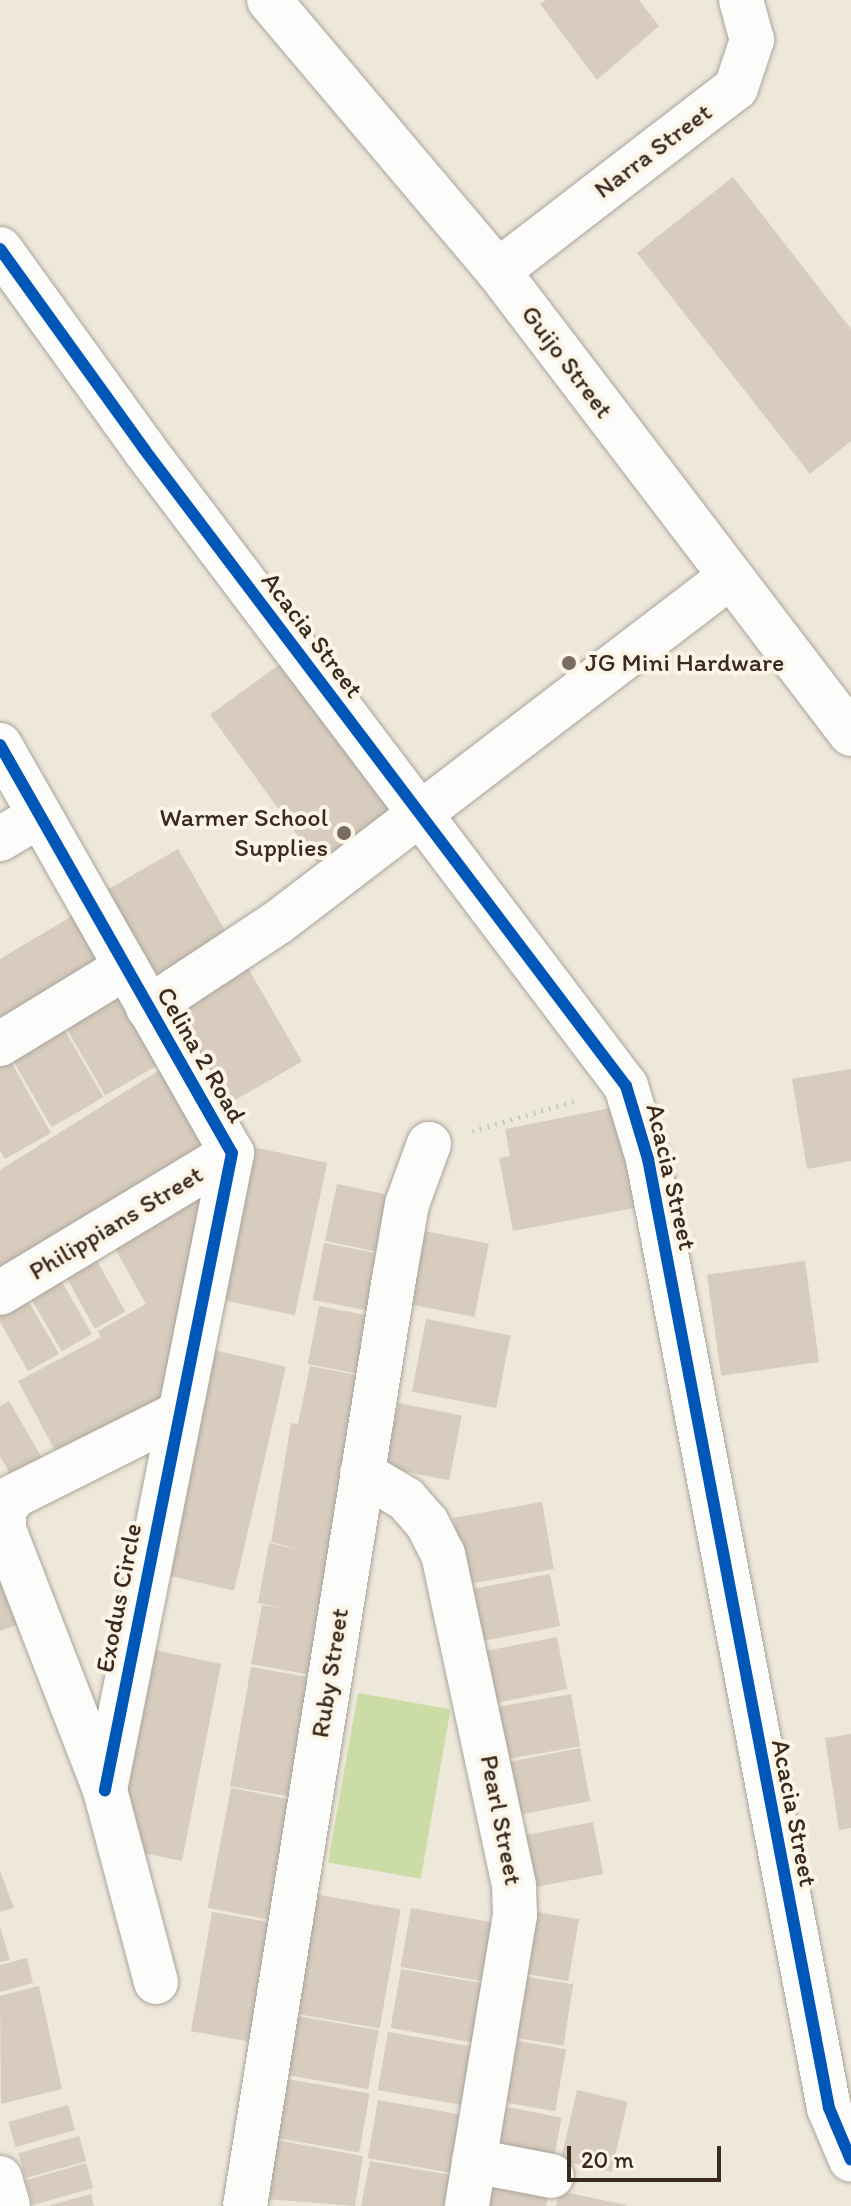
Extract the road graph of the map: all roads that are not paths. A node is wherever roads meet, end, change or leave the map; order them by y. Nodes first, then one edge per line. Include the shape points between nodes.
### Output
1 (269, 0) edge
2 (741, 0) edge
3 (0, 249) edge
4 (498, 271) junction
5 (731, 576) junction
6 (851, 734) edge
7 (0, 745) edge
8 (419, 815) junction
9 (39, 816) junction
10 (0, 839) edge
11 (126, 967) junction
12 (148, 1008) junction
13 (0, 1044) edge
14 (429, 1144) dead end
15 (232, 1153) junction
16 (0, 1293) edge
17 (176, 1415) junction
18 (362, 1473) junction
19 (105, 1790) junction
20 (156, 1982) dead end
21 (851, 2160) edge
22 (474, 2161) junction
23 (552, 2176) dead end
24 (0, 2178) edge
25 (8, 2206) edge
26 (245, 2206) edge
27 (467, 2206) edge

1 - 4 street, Guijo Street
2 - 4 street, Narra Street via 752,40 736,88
3 - 8 street, Acacia Street
4 - 5 street, Guijo Street
5 - 6 street, Guijo Street
5 - 8 street
7 - 9 street, Celina 2 Road
8 - 12 street via 277,923
8 - 21 street, Acacia Street via 626,1086 648,1159 829,2108
9 - 10 street
9 - 11 street, Celina 2 Road
11 - 12 street, Celina 2 Road
11 - 13 street
12 - 15 street, Celina 2 Road
14 - 18 street, Ruby Street via 407,1204
15 - 16 street, Philippians Street
15 - 17 street, Celina 2 Road
17 - 19 street, Exodus Circle
17 - 19 street, Exodus Circle via 14,1496 4,1510 4,1529
18 - 22 street, Pearl Street via 406,1499 427,1523 443,1554 514,1886 515,1915
18 - 26 street, Ruby Street
19 - 20 street, Exodus Circle
22 - 23 street
22 - 27 street, Pearl Street
24 - 25 street

